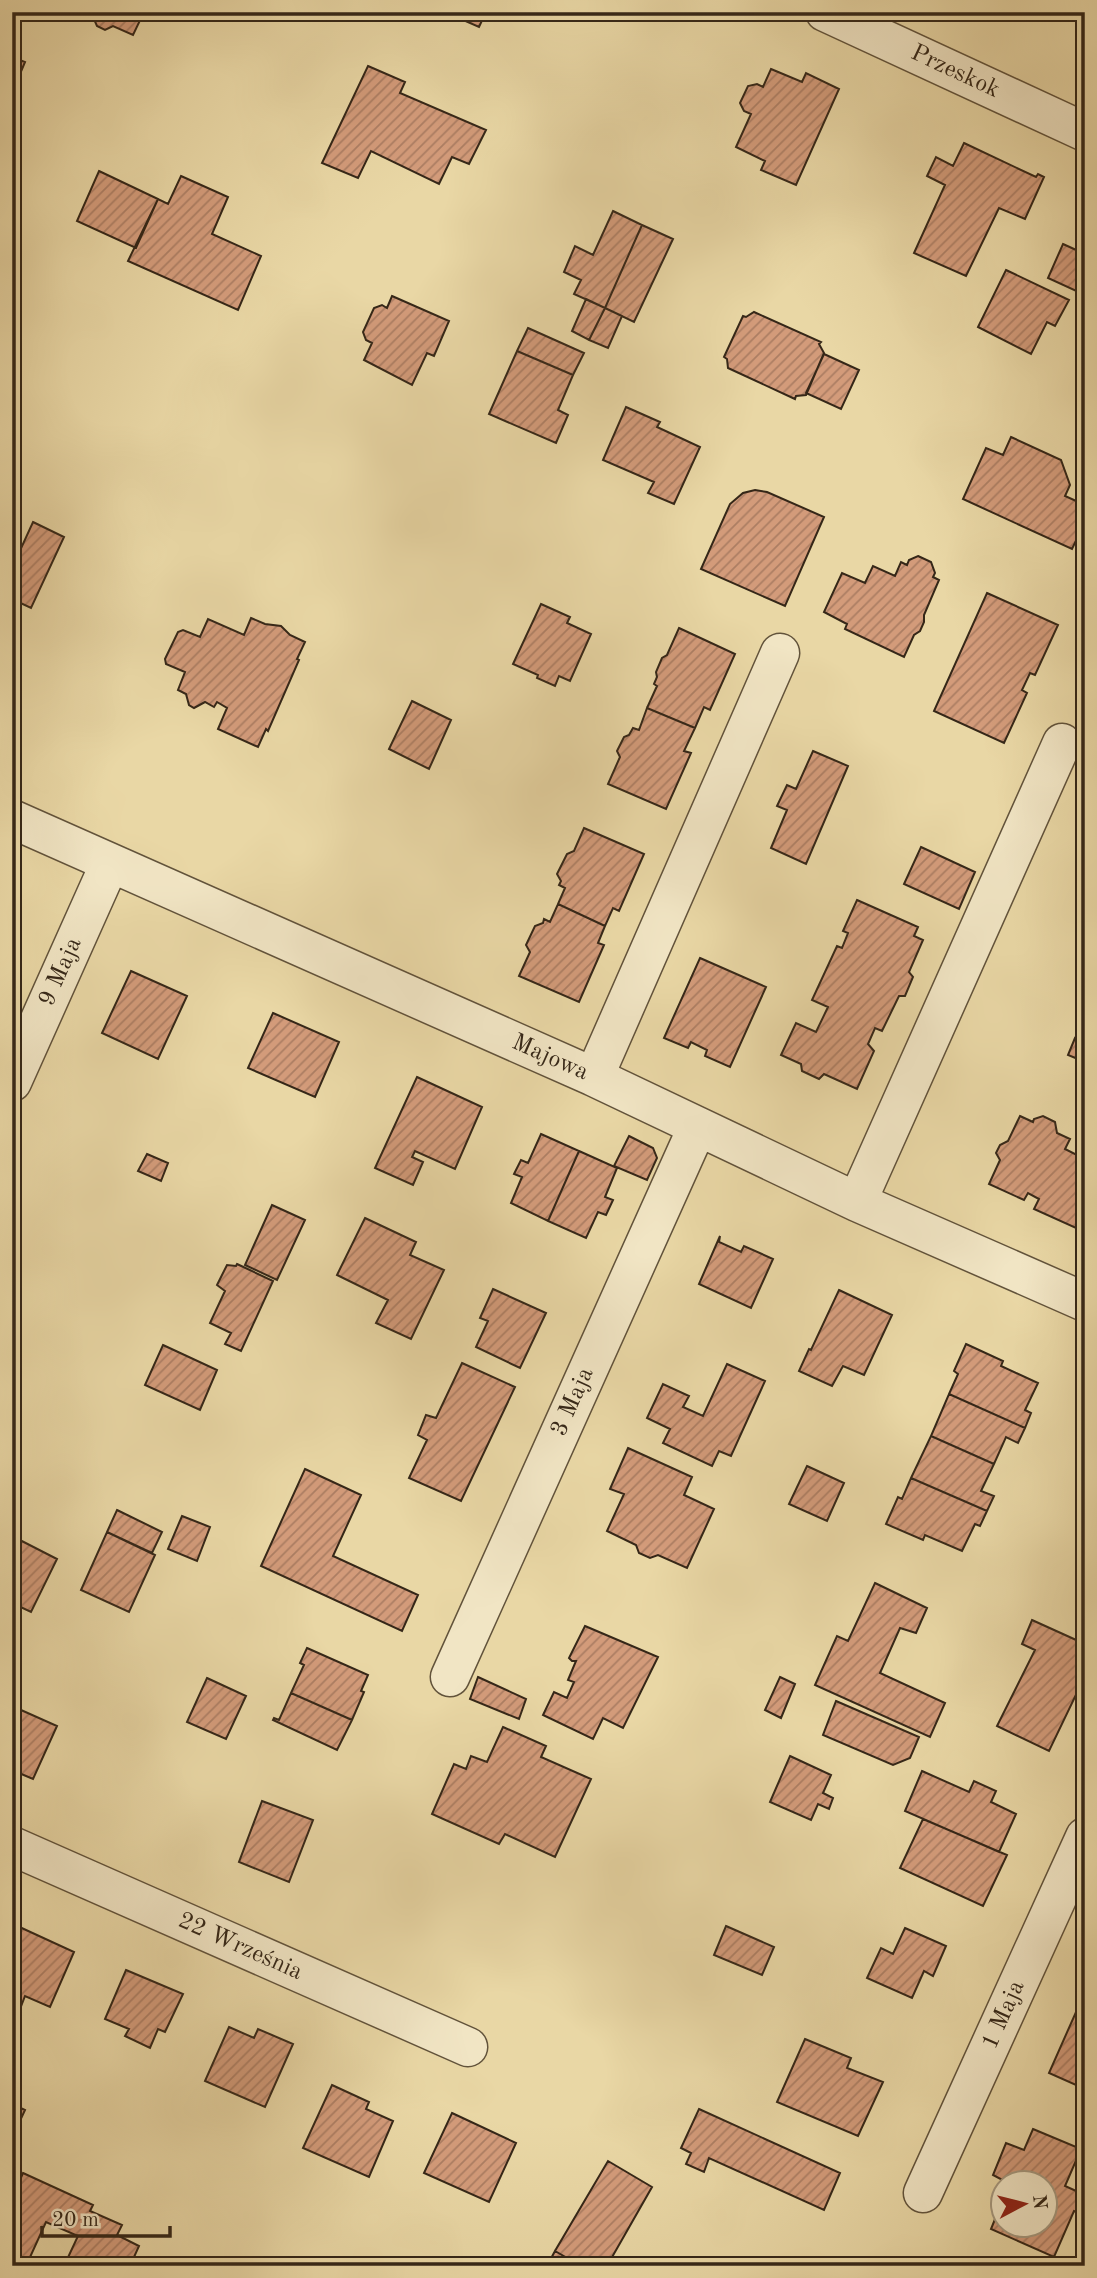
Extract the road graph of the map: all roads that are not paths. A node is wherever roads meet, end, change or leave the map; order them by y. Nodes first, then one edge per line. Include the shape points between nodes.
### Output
1 (825, 12) edge
2 (1085, 132) edge
3 (780, 653) dead end
4 (1062, 743) dead end
5 (12, 819) edge
6 (110, 863) junction
7 (594, 1077) junction
8 (12, 1082) edge
9 (697, 1128) junction
10 (857, 1202) junction
11 (1085, 1302) edge
12 (450, 1676) dead end
13 (1085, 1837) edge
14 (12, 1846) edge
15 (468, 2047) dead end
16 (923, 2193) dead end

1 - 2 street, Przeskok
3 - 7 street
4 - 10 street
5 - 6 street, Majowa
6 - 7 street, Majowa
6 - 8 street, 9 Maja
7 - 9 street, Majowa
9 - 10 street, Majowa
9 - 12 street, 3 Maja
10 - 11 street, Majowa
13 - 16 street, 1 Maja
14 - 15 street, 22 Września

